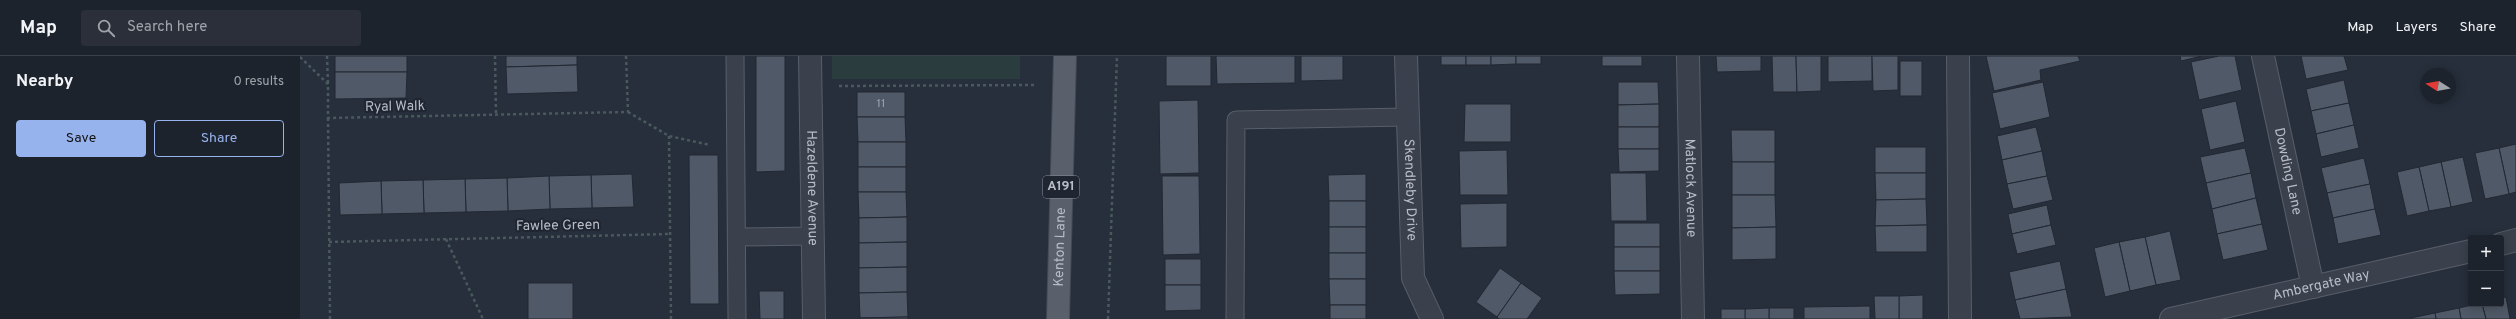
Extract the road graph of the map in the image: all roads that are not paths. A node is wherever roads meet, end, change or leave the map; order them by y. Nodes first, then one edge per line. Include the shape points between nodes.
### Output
1 (735, 56) edge
2 (810, 56) edge
3 (1065, 56) edge
4 (1406, 56) edge
5 (1688, 56) edge
6 (1958, 56) edge
7 (2263, 56) edge
8 (1407, 117) junction
9 (812, 236) junction
10 (737, 237) junction
11 (2516, 240) edge
12 (2504, 243) edge
13 (2468, 251) edge
14 (2313, 287) junction
15 (737, 319) edge
16 (814, 319) edge
17 (1058, 319) edge
18 (1235, 319) edge
19 (1432, 319) edge
20 (1693, 319) edge
21 (1960, 319) edge
22 (2171, 319) edge

1 - 10 lane
2 - 9 street, Hazeldene Avenue
3 - 17 main road, Kenton Lane / A191
4 - 8 street, Skendleby Drive
5 - 20 street, Matlock Avenue
6 - 21 street
7 - 14 street, Dowding Lane
8 - 18 lane via 1236,120
8 - 19 street, Skendleby Drive via 1413,278
9 - 10 lane
9 - 16 street, Hazeldene Avenue
10 - 15 lane
11 - 12 street
13 - 14 street, Ambergate Way
14 - 22 street, Ambergate Way

